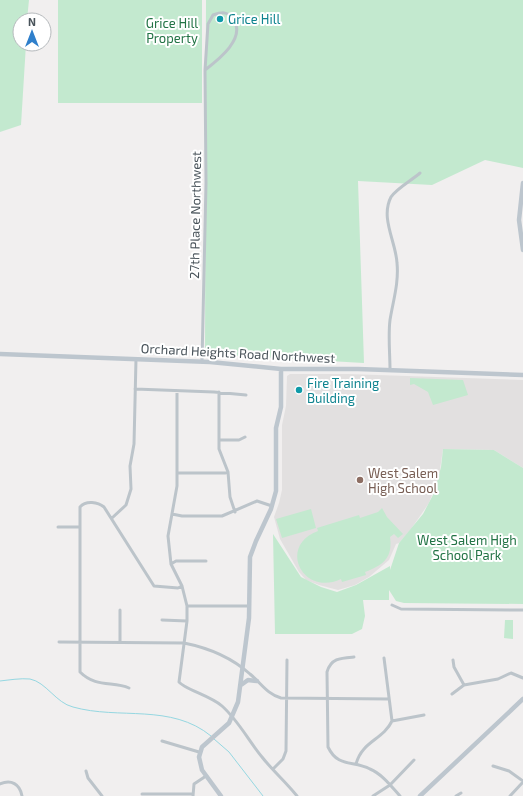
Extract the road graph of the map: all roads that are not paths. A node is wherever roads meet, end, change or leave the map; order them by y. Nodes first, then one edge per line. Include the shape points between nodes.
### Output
1 (205, 70) junction
2 (420, 173) dead end
3 (523, 183) edge
4 (523, 250) edge
5 (0, 354) edge
6 (136, 359) junction
7 (202, 362) junction
8 (281, 368) junction
9 (390, 370) junction
10 (523, 375) edge
11 (135, 389) junction
12 (177, 391) junction
13 (219, 392) junction
14 (246, 395) dead end
15 (245, 437) dead end
16 (219, 440) junction
17 (228, 472) junction
18 (177, 473) junction
19 (272, 506) junction
20 (235, 512) junction
21 (172, 514) junction
22 (112, 518) junction
23 (58, 527) dead end
24 (79, 527) junction
25 (206, 561) dead end
26 (172, 564) junction
27 (182, 586) junction
28 (392, 605) dead end
29 (187, 606) junction
30 (249, 606) junction
31 (120, 610) dead end
32 (523, 610) edge
33 (162, 620) dead end
34 (187, 621) junction
35 (59, 642) dead end
36 (80, 642) junction
37 (120, 642) junction
38 (184, 643) junction
39 (354, 657) dead end
40 (384, 658) dead end
41 (287, 660) dead end
42 (453, 660) dead end
43 (243, 668) junction
44 (523, 678) edge
45 (257, 681) junction
46 (241, 685) junction
47 (464, 685) junction
48 (129, 688) dead end
49 (452, 694) dead end
50 (287, 698) junction
51 (523, 698) edge
52 (327, 699) junction
53 (389, 699) junction
54 (424, 715) dead end
55 (232, 716) junction
56 (392, 721) junction
57 (162, 741) dead end
58 (199, 752) junction
59 (414, 760) dead end
60 (356, 764) junction
61 (493, 766) dead end
62 (273, 769) junction
63 (86, 771) dead end
64 (206, 776) junction
65 (523, 781) edge
66 (0, 784) edge
67 (390, 785) junction
68 (461, 793) dead end
69 (142, 794) dead end
70 (193, 795) edge
71 (22, 796) edge
72 (102, 796) edge
73 (221, 796) edge
74 (297, 796) edge
75 (373, 796) edge
76 (400, 796) edge
77 (420, 796) edge
78 (456, 796) edge
79 (510, 796) edge

1 - 1 street, 27th Place Northwest via 232,44 237,32 234,21 228,14 222,12 213,15 208,24
1 - 7 street, 27th Place Northwest
2 - 9 street via 395,192 388,210 388,225 398,271 389,328
3 - 4 street via 519,220
5 - 6 street, Orchard Heights Road Northwest
6 - 7 street, Orchard Heights Road Northwest
6 - 11 street
7 - 8 street, Orchard Heights Road Northwest
8 - 9 street, Orchard Heights Road Northwest
8 - 19 street via 281,407 276,428 276,491
9 - 10 street, Orchard Heights Road Northwest
11 - 12 street
11 - 22 street via 131,489 126,505
12 - 13 street
12 - 18 street
13 - 14 street
13 - 16 street
15 - 16 street via 239,440
16 - 17 street via 221,455
17 - 18 street
17 - 20 street via 230,497
18 - 21 street via 176,498
19 - 20 street via 257,501
19 - 30 street via 250,557
20 - 21 street via 217,516
21 - 26 street via 168,536
22 - 24 street via 101,504 83,504 79,510
22 - 27 street via 154,586
23 - 24 street
24 - 36 street
25 - 26 street via 176,561
26 - 27 street
27 - 29 street
28 - 32 street via 401,609
29 - 30 street
29 - 34 street
30 - 43 street
31 - 37 street
33 - 34 street
34 - 38 street
35 - 36 street
36 - 37 street
36 - 48 street via 82,674 102,684
37 - 38 street
38 - 43 street via 218,653
38 - 55 street via 179,682 213,699
39 - 52 street via 339,658 329,666
40 - 53 street
41 - 50 street
42 - 47 street
43 - 45 street
43 - 46 street
44 - 47 street via 511,673 498,680
45 - 46 street via 248,680
45 - 50 street via 270,694
46 - 55 street
47 - 49 street
50 - 52 street
50 - 62 street via 286,751 283,759
51 - 77 street
52 - 53 street
52 - 60 street via 328,747 340,761
53 - 56 street
54 - 56 street
55 - 58 street via 225,728
55 - 62 street
56 - 60 street via 362,749
57 - 58 street
58 - 64 street via 199,764
59 - 67 street
60 - 67 street via 375,772
61 - 65 street via 509,771
62 - 74 street
63 - 72 street via 88,778
64 - 70 street via 194,784
64 - 73 street
65 - 79 street
66 - 71 street via 11,782 18,786
67 - 75 street
67 - 76 street
68 - 78 street
69 - 70 street

